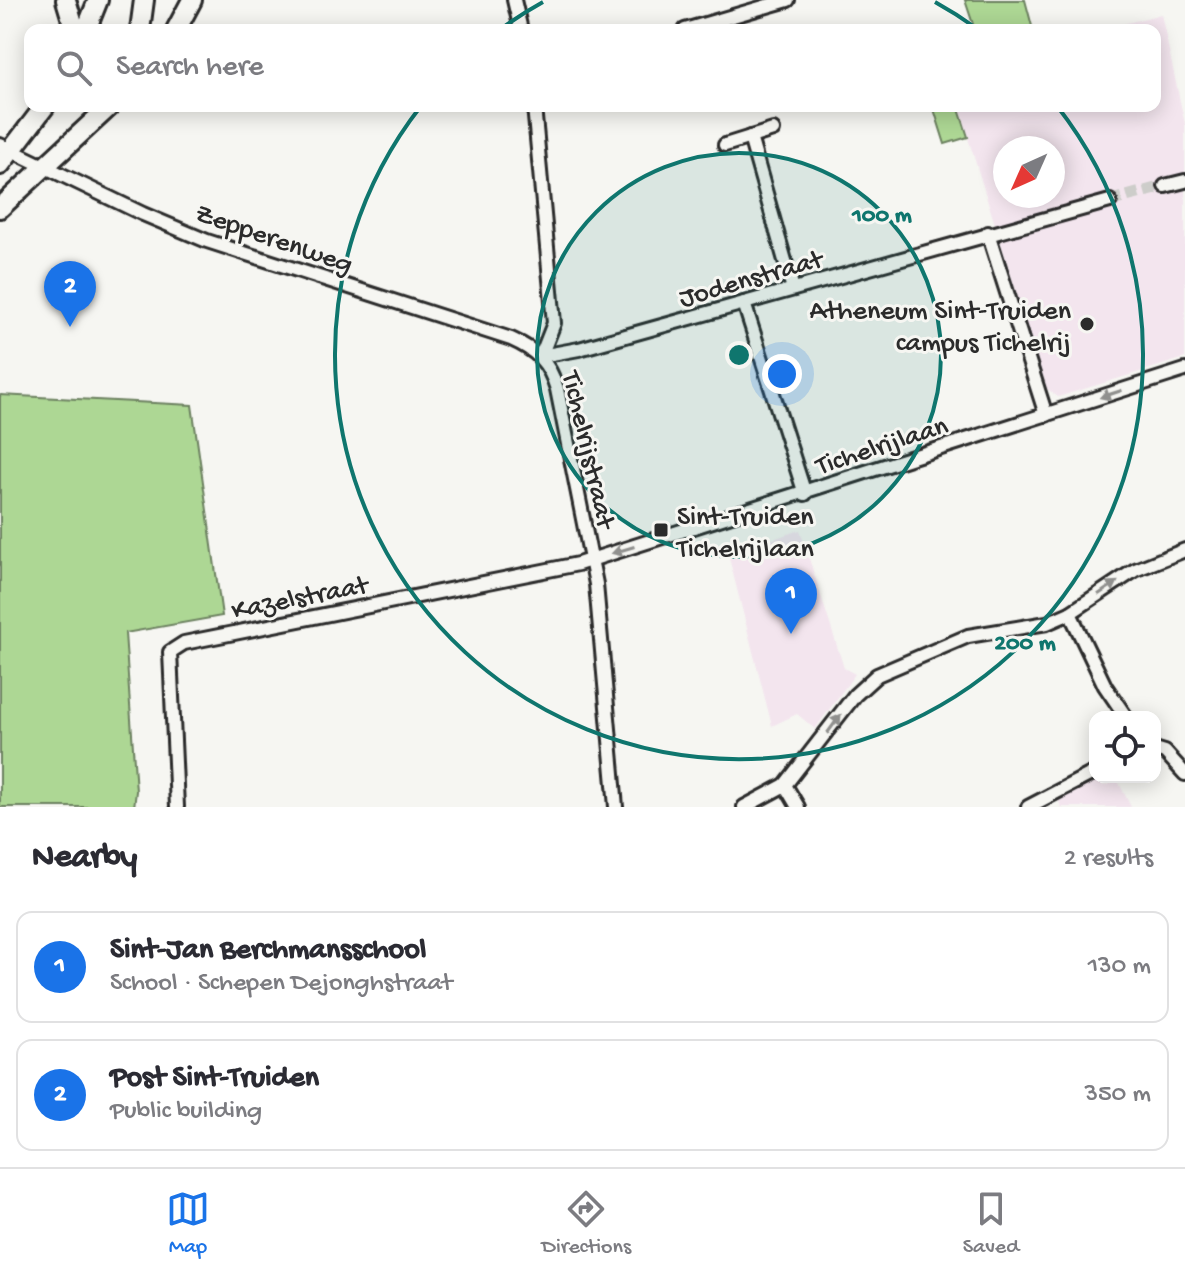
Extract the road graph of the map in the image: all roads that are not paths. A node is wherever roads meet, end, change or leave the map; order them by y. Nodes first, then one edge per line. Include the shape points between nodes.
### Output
1 (66, 0) edge
2 (98, 0) edge
3 (144, 0) edge
4 (192, 0) edge
5 (514, 0) edge
6 (788, 0) edge
7 (73, 24) edge
8 (88, 24) edge
9 (141, 24) edge
10 (179, 24) edge
11 (520, 24) edge
12 (706, 24) edge
13 (40, 112) edge
14 (104, 112) edge
15 (535, 112) edge
16 (773, 130) dead end
17 (750, 137) junction
18 (725, 145) dead end
19 (4, 153) edge
20 (46, 169) junction
21 (1185, 181) edge
22 (1165, 186) tunnel mouth
23 (1110, 201) tunnel mouth
24 (0, 208) edge
25 (988, 233) junction
26 (793, 289) junction
27 (744, 303) junction
28 (541, 356) junction
29 (1185, 370) edge
30 (1046, 415) junction
31 (805, 494) junction
32 (1185, 550) edge
33 (591, 559) junction
34 (1070, 613) junction
35 (1122, 711) edge
36 (1161, 751) edge
37 (1185, 774) edge
38 (1089, 775) edge
39 (785, 785) junction
40 (177, 807) edge
41 (616, 807) edge
42 (744, 807) edge
43 (798, 807) edge
44 (1028, 807) edge

1 - 7 main road
2 - 8 main road
3 - 9 main road
4 - 10 main road
5 - 11 street
6 - 12 street
13 - 19 main road
14 - 20 main road
15 - 28 street, Tichelrijstraat via 554,323
16 - 17 street
17 - 18 street
17 - 26 street
19 - 20 street, Zepperenweg
20 - 24 main road
20 - 28 street, Zepperenweg via 207,241 511,339
21 - 22 street
23 - 25 street, Jodenstraat
25 - 26 street, Jodenstraat
25 - 30 street
26 - 27 street, Jodenstraat
27 - 28 street, Jodenstraat
27 - 31 street
28 - 33 street, Tichelrijstraat via 557,389
29 -> 30 street, Tichelrijlaan
30 - 31 street, Tichelrijlaan
31 -> 33 street, Tichelrijlaan
34 -> 32 street via 1135,570
33 - 40 street, Kazelstraat via 184,643 170,652
33 - 41 street, Tichelrijstraat
34 - 35 street
39 -> 34 street via 855,695 877,675 956,640 1047,623
36 - 37 street
38 - 44 street
39 - 42 street
39 - 43 street

